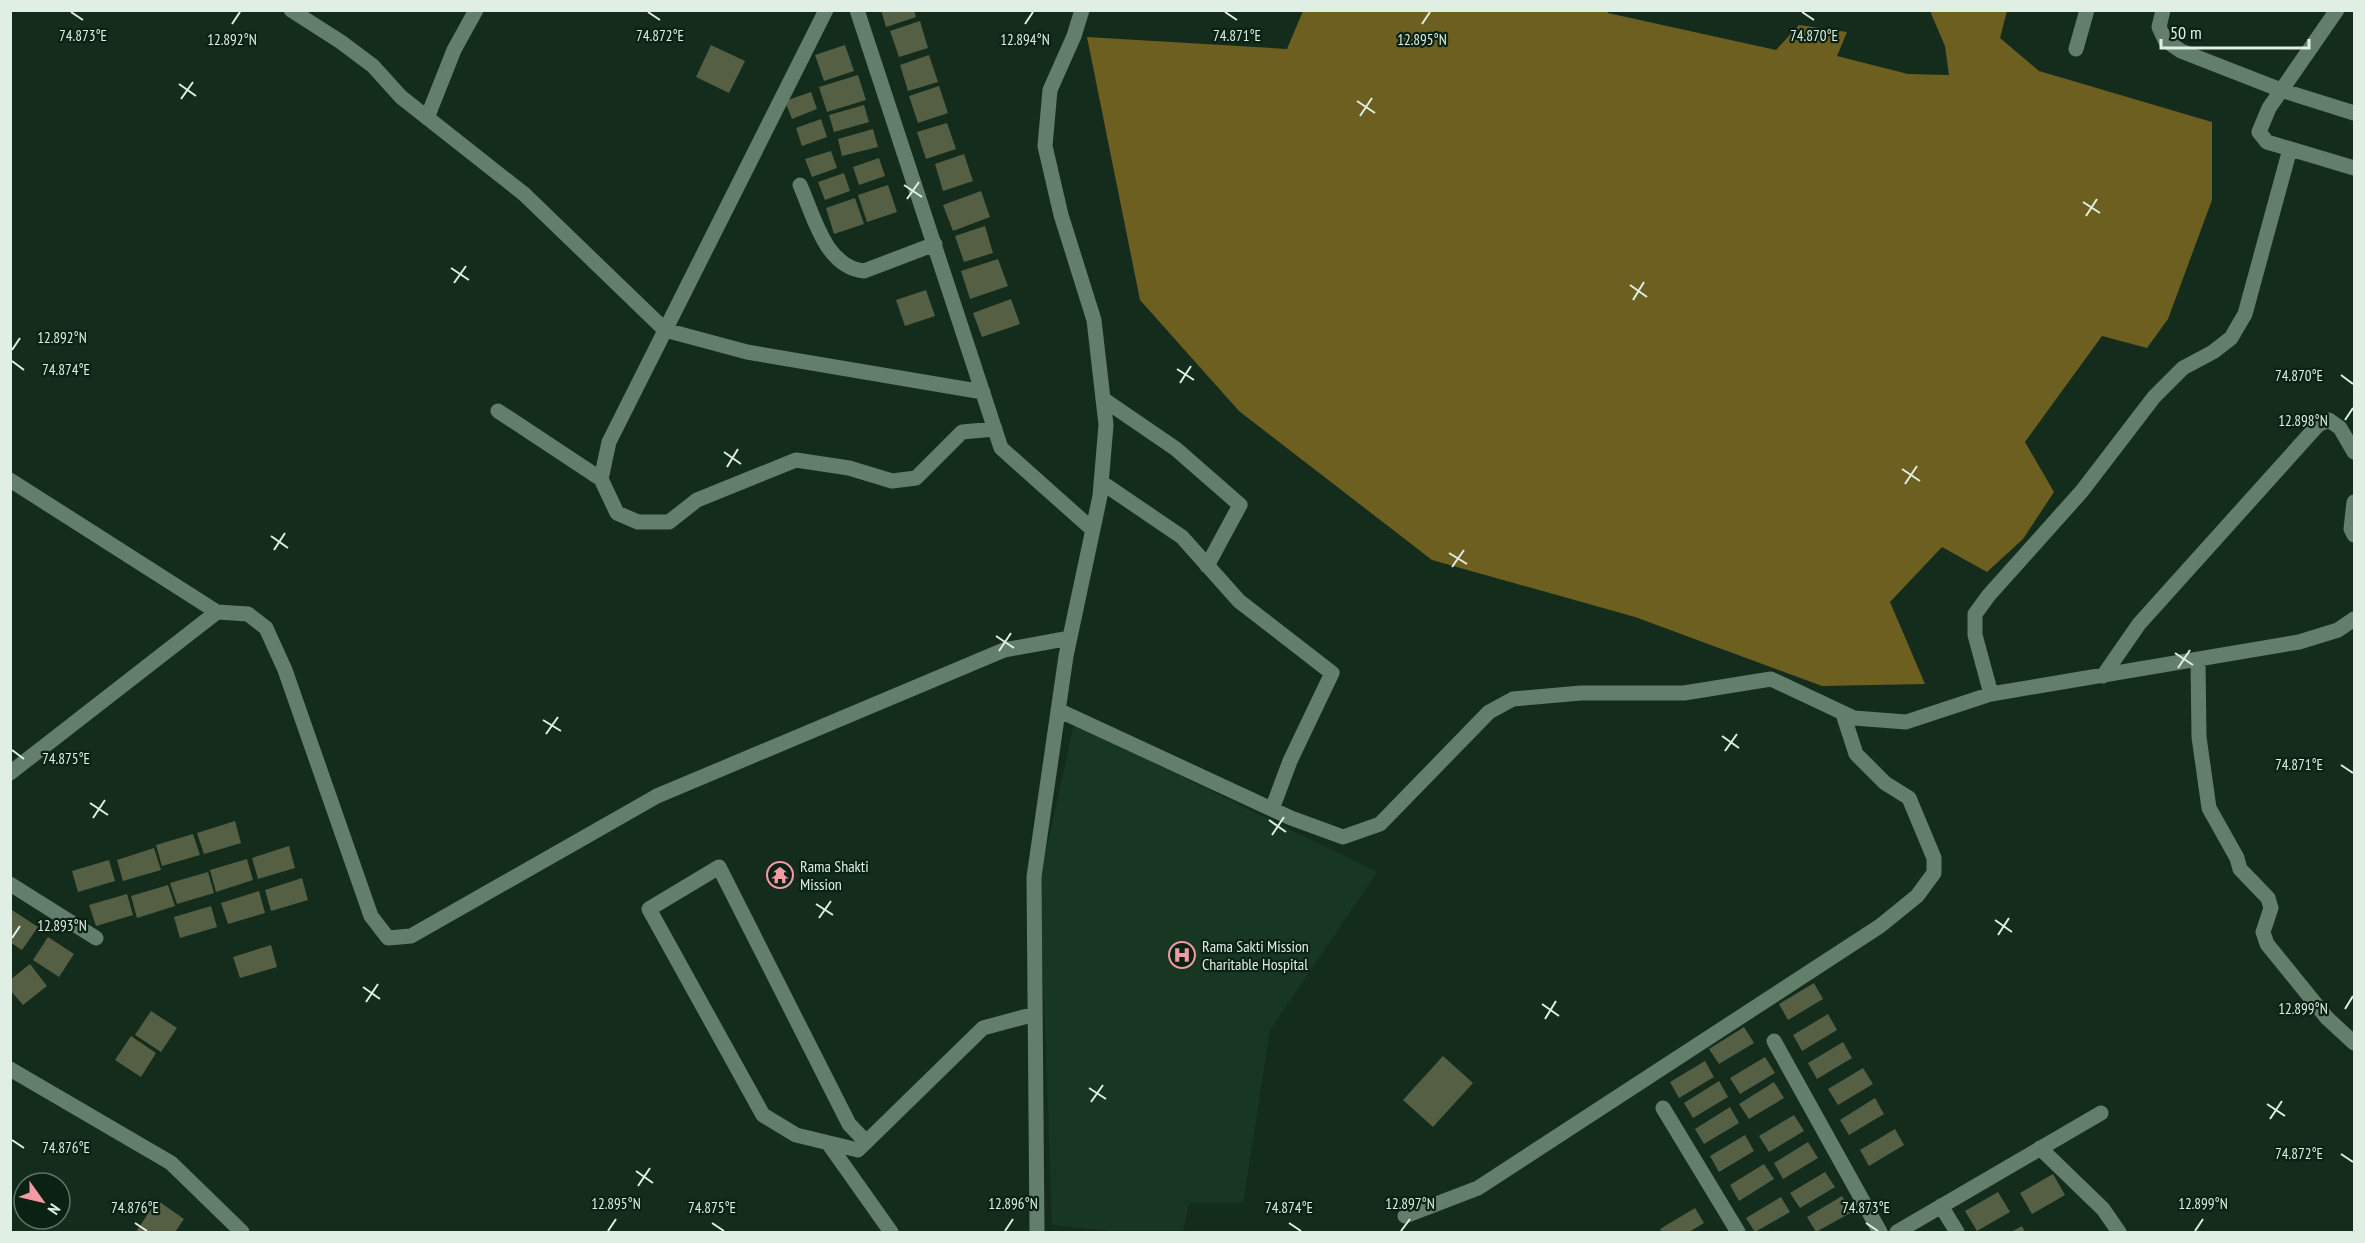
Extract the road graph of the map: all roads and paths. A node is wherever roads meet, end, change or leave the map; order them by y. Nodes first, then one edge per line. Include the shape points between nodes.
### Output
1 (291, 10) edge
2 (476, 10) edge
3 (826, 10) edge
4 (857, 10) edge
5 (1082, 10) edge
6 (2087, 10) edge
7 (2163, 10) edge
8 (2337, 10) edge
9 (2076, 49) dead end
10 (2281, 90) junction
11 (2355, 113) edge
12 (427, 118) junction
13 (2290, 148) junction
14 (2355, 168) edge
15 (800, 185) dead end
16 (935, 244) junction
17 (665, 330) junction
18 (983, 392) junction
19 (1103, 399) junction
20 (498, 411) dead end
21 (996, 429) junction
22 (2355, 452) edge
23 (601, 479) junction
24 (10, 480) edge
25 (1101, 482) junction
26 (2355, 502) edge
27 (1093, 530) junction
28 (2355, 535) edge
29 (1207, 566) junction
30 (217, 612) junction
31 (2355, 619) edge
32 (1070, 638) junction
33 (2198, 660) junction
34 (2103, 676) junction
35 (1991, 694) junction
36 (1058, 710) junction
37 (1843, 714) junction
38 (10, 774) edge
39 (1272, 809) junction
40 (10, 884) edge
41 (96, 938) dead end
42 (1035, 1014) junction
43 (1774, 1041) dead end
44 (2355, 1043) edge
45 (10, 1070) edge
46 (1663, 1108) dead end
47 (2101, 1113) dead end
48 (866, 1142) junction
49 (828, 1143) junction
50 (2040, 1148) junction
51 (1941, 1206) junction
52 (1405, 1216) dead end
53 (242, 1233) edge
54 (891, 1233) edge
55 (1037, 1233) edge
56 (1738, 1233) edge
57 (1880, 1233) edge
58 (1897, 1233) edge
59 (1957, 1233) edge
60 (2119, 1233) edge

1 - 12 street via 373,66
2 - 12 street via 454,50
3 - 17 street
4 - 16 street
5 - 19 street via 1050,90 1046,146 1061,215 1094,320
6 - 9 street
7 - 10 street via 2159,27 2165,40 2181,51
8 - 10 street
10 - 11 street
10 - 13 street via 2259,132 2267,142
12 - 17 street via 524,194
13 - 14 street
13 - 35 street via 2245,314 2231,338 2183,368 2154,397 2067,509 1975,614 1975,635
15 - 16 street via 831,253 854,270 864,271
16 - 18 street
17 - 18 street via 747,352
17 - 23 street via 609,442
18 - 21 street
19 - 25 street via 1106,424
19 - 29 street via 1176,449 1240,505
20 - 23 street
21 - 23 street via 962,432 916,478 892,481 849,468 796,460 697,500 669,522 638,522 617,513
21 - 27 street via 1001,448
22 - 34 street via 2340,428 2329,420 2318,425 2139,624
24 - 30 street
25 - 27 street
25 - 29 street via 1182,537
26 - 28 street
27 - 32 street
29 - 39 street via 1239,601 1332,673
30 - 32 street via 248,614 266,628 285,670 371,916 388,939 411,936 657,796 1004,650
30 - 38 street
31 - 33 street via 2338,630 2299,642
32 - 36 street
33 - 34 street
33 - 44 street via 2199,737 2209,808 2238,858 2240,869 2268,898 2271,908 2264,932 2267,944 2327,1018
34 - 35 street
35 - 37 street via 1906,722
36 - 39 street
36 - 42 street via 1034,877
37 - 39 street via 1771,679 1684,693 1581,693 1513,699 1489,712 1380,824 1343,837
37 - 52 street via 1856,754 1885,783 1909,798 1922,826 1934,858 1934,873 1917,896 1880,926 1478,1188
40 - 41 street
42 - 48 street via 983,1028
42 - 55 street
43 - 57 street
45 - 53 street via 171,1163
46 - 56 street
47 - 50 street
48 - 49 street via 858,1150
48 - 49 street via 849,1124 719,867 649,909 763,1115 796,1135
49 - 54 street
50 - 51 street
50 - 60 street via 2103,1209
51 - 58 street
51 - 59 street

